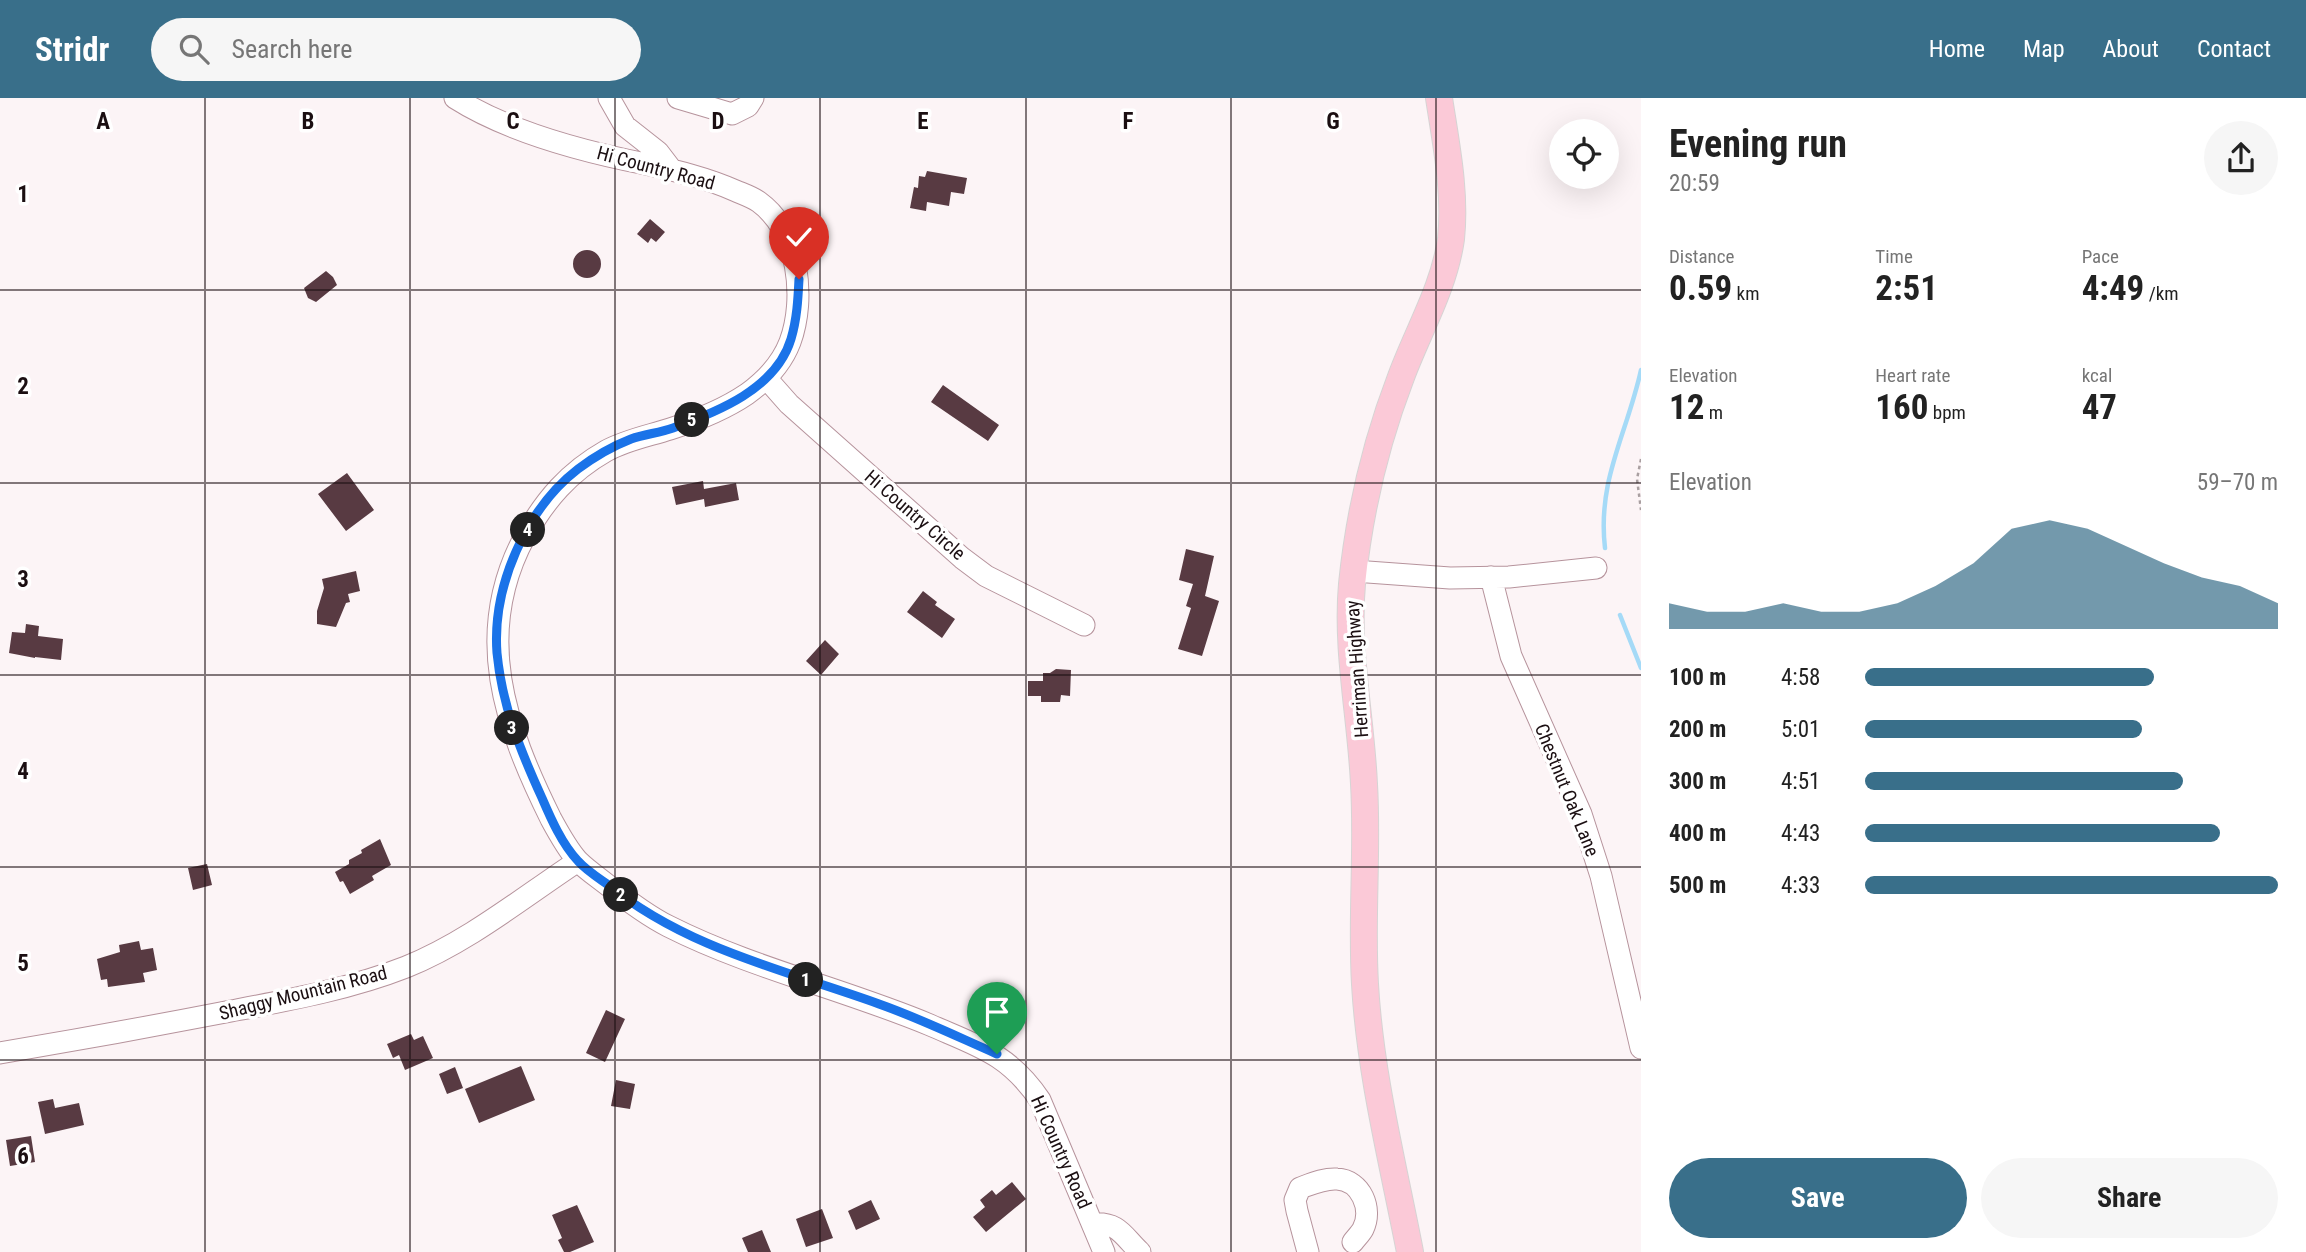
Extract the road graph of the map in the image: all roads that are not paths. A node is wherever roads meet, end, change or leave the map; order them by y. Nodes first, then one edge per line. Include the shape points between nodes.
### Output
1 (609, 98) edge
2 (678, 98) edge
3 (752, 98) edge
4 (1438, 98) edge
5 (466, 101) edge
6 (671, 169) junction
7 (766, 378) junction
8 (1596, 568) dead end
9 (1354, 571) junction
10 (1491, 577) junction
11 (1084, 625) dead end
12 (578, 861) junction
13 (1641, 1048) edge
14 (0, 1053) edge
15 (1093, 1224) junction
16 (1353, 1242) dead end
17 (1104, 1252) edge
18 (1140, 1252) edge
19 (1308, 1252) edge
20 (1409, 1252) edge

1 - 6 street via 625,127
2 - 3 street via 732,114 748,106
4 - 9 main road, Herriman Highway via 1452,195 1448,256 1384,428
5 - 6 street, Hi Country Road via 550,140
6 - 7 street, Hi Country Road via 759,202 779,224 791,247 799,279 797,309 790,341
7 - 11 street, Hi Country Circle via 789,404 962,558 986,576
7 - 12 street, Hi Country Road via 745,395 671,428 632,439 578,470 540,510 517,550 500,607 496,638 500,681 520,751 553,822
8 - 10 street
9 - 10 street
9 - 20 main road, Herriman Highway via 1352,637 1366,810 1367,1011
10 - 13 street, Chestnut Oak Lane via 1511,656 1581,814 1601,876
12 - 14 street, Shaggy Mountain Road via 454,943 375,978 256,1007
12 - 15 street, Hi Country Road via 666,925 772,969 880,1004 997,1054 1040,1100
15 - 17 street, Hi Country Road
15 - 18 street via 1105,1223 1122,1231
16 - 19 street via 1364,1227 1361,1191 1337,1179 1316,1182 1300,1188 1295,1200

